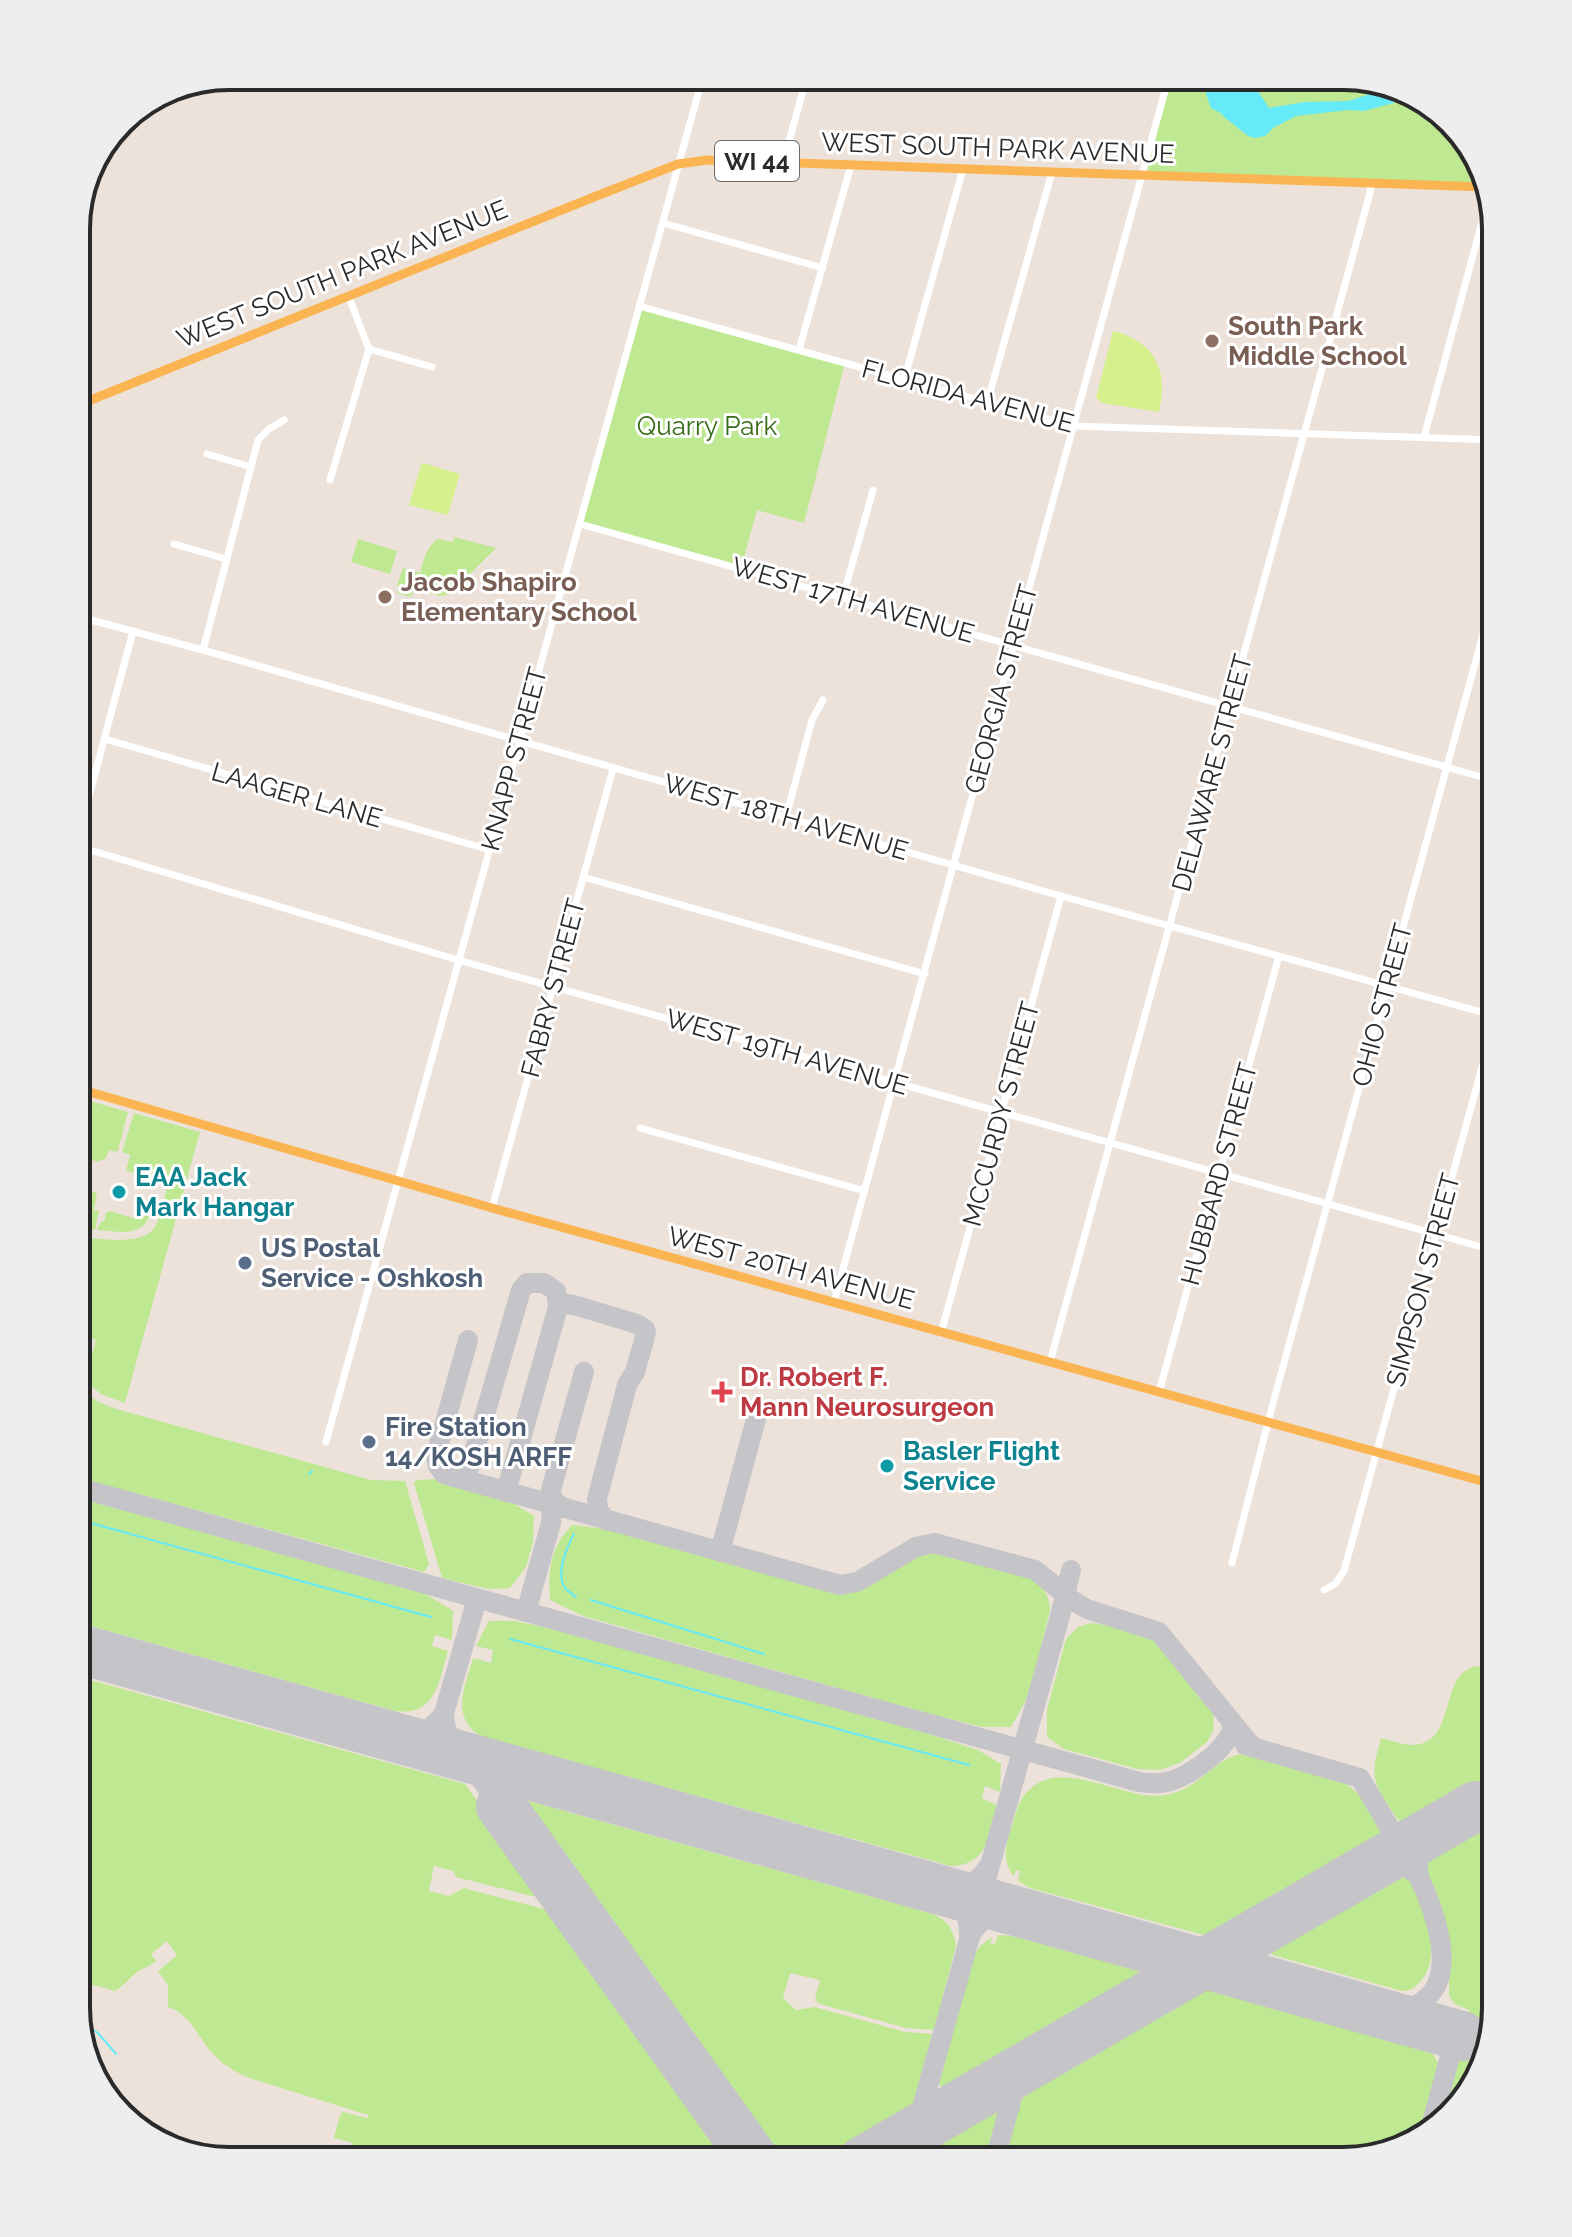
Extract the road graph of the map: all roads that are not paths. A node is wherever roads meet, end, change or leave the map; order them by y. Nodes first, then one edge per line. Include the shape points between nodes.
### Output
1 (699, 90) edge
2 (803, 90) edge
3 (1165, 90) edge
4 (783, 163) junction
5 (678, 164) junction
6 (851, 165) junction
7 (963, 169) junction
8 (1052, 172) junction
9 (1141, 176) junction
10 (1371, 183) junction
11 (1475, 187) edge
12 (663, 223) junction
13 (1482, 223) edge
14 (823, 268) junction
15 (348, 295) junction
16 (639, 306) junction
17 (369, 349) junction
18 (799, 350) junction
19 (432, 367) dead end
20 (904, 380) junction
21 (90, 400) edge
22 (987, 403) junction
23 (284, 420) dead end
24 (1073, 426) junction
25 (1304, 434) junction
26 (1424, 437) junction
27 (1482, 439) edge
28 (207, 454) dead end
29 (251, 467) junction
30 (330, 480) dead end
31 (873, 490) dead end
32 (580, 524) junction
33 (174, 544) dead end
34 (226, 559) junction
35 (843, 597) junction
36 (90, 620) edge
37 (133, 631) junction
38 (1482, 640) edge
39 (1013, 645) junction
40 (203, 650) junction
41 (823, 700) dead end
42 (1230, 707) junction
43 (105, 739) junction
44 (519, 741) junction
45 (1448, 767) junction
46 (613, 769) junction
47 (1482, 777) edge
48 (90, 794) edge
49 (786, 817) junction
50 (90, 850) edge
51 (490, 850) junction
52 (953, 865) junction
53 (583, 877) junction
54 (1061, 896) junction
55 (1171, 925) junction
56 (1279, 956) junction
57 (458, 960) junction
58 (925, 974) junction
59 (553, 986) junction
60 (1387, 987) junction
61 (1482, 1012) edge
62 (1482, 1067) edge
63 (894, 1082) junction
64 (90, 1092) edge
65 (1002, 1112) junction
66 (640, 1128) dead end
67 (1110, 1143) junction
68 (1219, 1174) junction
69 (397, 1181) junction
70 (865, 1191) junction
71 (1328, 1203) junction
72 (492, 1208) junction
73 (1436, 1233) junction
74 (1482, 1247) edge
75 (834, 1302) junction
76 (941, 1333) junction
77 (1050, 1362) junction
78 (1159, 1392) junction
79 (1268, 1422) junction
80 (326, 1442) dead end
81 (1376, 1452) junction
82 (1482, 1480) edge
83 (1232, 1563) dead end
84 (1324, 1590) dead end

1 - 5 street, KNAPP STREET
2 - 4 street
3 - 9 street, GEORGIA STREET
4 - 5 main road, WEST SOUTH PARK AVENUE / WI 44
4 - 6 main road, WEST SOUTH PARK AVENUE / WI 44
5 - 12 street, KNAPP STREET
5 - 15 main road, WEST SOUTH PARK AVENUE / WI 44
6 - 7 main road, WEST SOUTH PARK AVENUE / WI 44
6 - 14 street
7 - 8 main road, WEST SOUTH PARK AVENUE / WI 44
7 - 20 street
8 - 9 main road, WEST SOUTH PARK AVENUE / WI 44
8 - 22 street
9 - 10 main road, WEST SOUTH PARK AVENUE / WI 44
9 - 24 street, GEORGIA STREET
10 - 11 main road, WEST SOUTH PARK AVENUE / WI 44
10 - 25 street, DELAWARE STREET
12 - 14 street
12 - 16 street, KNAPP STREET
13 - 26 street
14 - 18 street
15 - 17 street
15 - 21 main road, WEST SOUTH PARK AVENUE / WI 44
16 - 18 street, FLORIDA AVENUE
16 - 32 street, KNAPP STREET
17 - 19 street
17 - 30 street
18 - 20 street, FLORIDA AVENUE
20 - 22 street, FLORIDA AVENUE
22 - 24 street, FLORIDA AVENUE
23 - 29 street via 261,435
24 - 25 street, FLORIDA AVENUE
24 - 39 street, GEORGIA STREET
25 - 26 street, FLORIDA AVENUE
25 - 42 street, DELAWARE STREET
26 - 27 street, FLORIDA AVENUE
28 - 29 street
29 - 34 street
31 - 35 street
32 - 35 street, WEST 17TH AVENUE
32 - 44 street, KNAPP STREET
33 - 34 street
34 - 40 street
35 - 39 street, WEST 17TH AVENUE
36 - 37 street, WEST 18TH AVENUE
37 - 40 street, WEST 18TH AVENUE
37 - 43 street
38 - 45 street, OHIO STREET
39 - 42 street, WEST 17TH AVENUE
39 - 52 street, GEORGIA STREET
40 - 44 street, WEST 18TH AVENUE
41 - 49 street via 812,720
42 - 45 street, WEST 17TH AVENUE
42 - 55 street, DELAWARE STREET
43 - 48 street, WEST 19TH AVENUE
43 - 51 street, LAAGER LANE
44 - 46 street, WEST 18TH AVENUE
44 - 51 street, KNAPP STREET
45 - 47 street, WEST 17TH AVENUE
45 - 60 street, OHIO STREET
46 - 49 street, WEST 18TH AVENUE
46 - 53 street, FABRY STREET
49 - 52 street, WEST 18TH AVENUE
50 - 57 street, WEST 19TH AVENUE
51 - 57 street, KNAPP STREET
52 - 54 street, WEST 18TH AVENUE
52 - 58 street, GEORGIA STREET
53 - 58 street
53 - 59 street, FABRY STREET
54 - 55 street, WEST 18TH AVENUE
54 - 65 street, MCCURDY STREET
55 - 56 street, WEST 18TH AVENUE
55 - 67 street, DELAWARE STREET
56 - 60 street, WEST 18TH AVENUE
56 - 68 street, HUBBARD STREET
57 - 59 street, WEST 19TH AVENUE
57 - 69 street, KNAPP STREET
58 - 63 street, GEORGIA STREET
59 - 63 street, WEST 19TH AVENUE
59 - 72 street, FABRY STREET
60 - 61 street, WEST 18TH AVENUE
60 - 71 street, OHIO STREET
62 - 73 street, SIMPSON STREET
63 - 65 street, WEST 19TH AVENUE
63 - 70 street, GEORGIA STREET
64 - 69 main road, WEST 20TH AVENUE
65 - 67 street, WEST 19TH AVENUE
65 - 76 street, MCCURDY STREET
66 - 70 street
67 - 68 street, WEST 19TH AVENUE
67 - 77 street, DELAWARE STREET
68 - 71 street, WEST 19TH AVENUE
68 - 78 street, HUBBARD STREET
69 - 72 main road, WEST 20TH AVENUE
69 - 80 street, KNAPP STREET
70 - 75 street, GEORGIA STREET
71 - 73 street, WEST 19TH AVENUE
71 - 79 street, OHIO STREET
72 - 75 main road, WEST 20TH AVENUE
73 - 74 street, WEST 19TH AVENUE
73 - 81 street, SIMPSON STREET
75 - 76 main road, WEST 20TH AVENUE
76 - 77 main road, WEST 20TH AVENUE
77 - 78 main road, WEST 20TH AVENUE
78 - 79 main road, WEST 20TH AVENUE
79 - 81 main road, WEST 20TH AVENUE
79 - 83 street, OHIO STREET
81 - 82 main road, WEST 20TH AVENUE
81 - 84 street, SIMPSON STREET via 1344,1571

